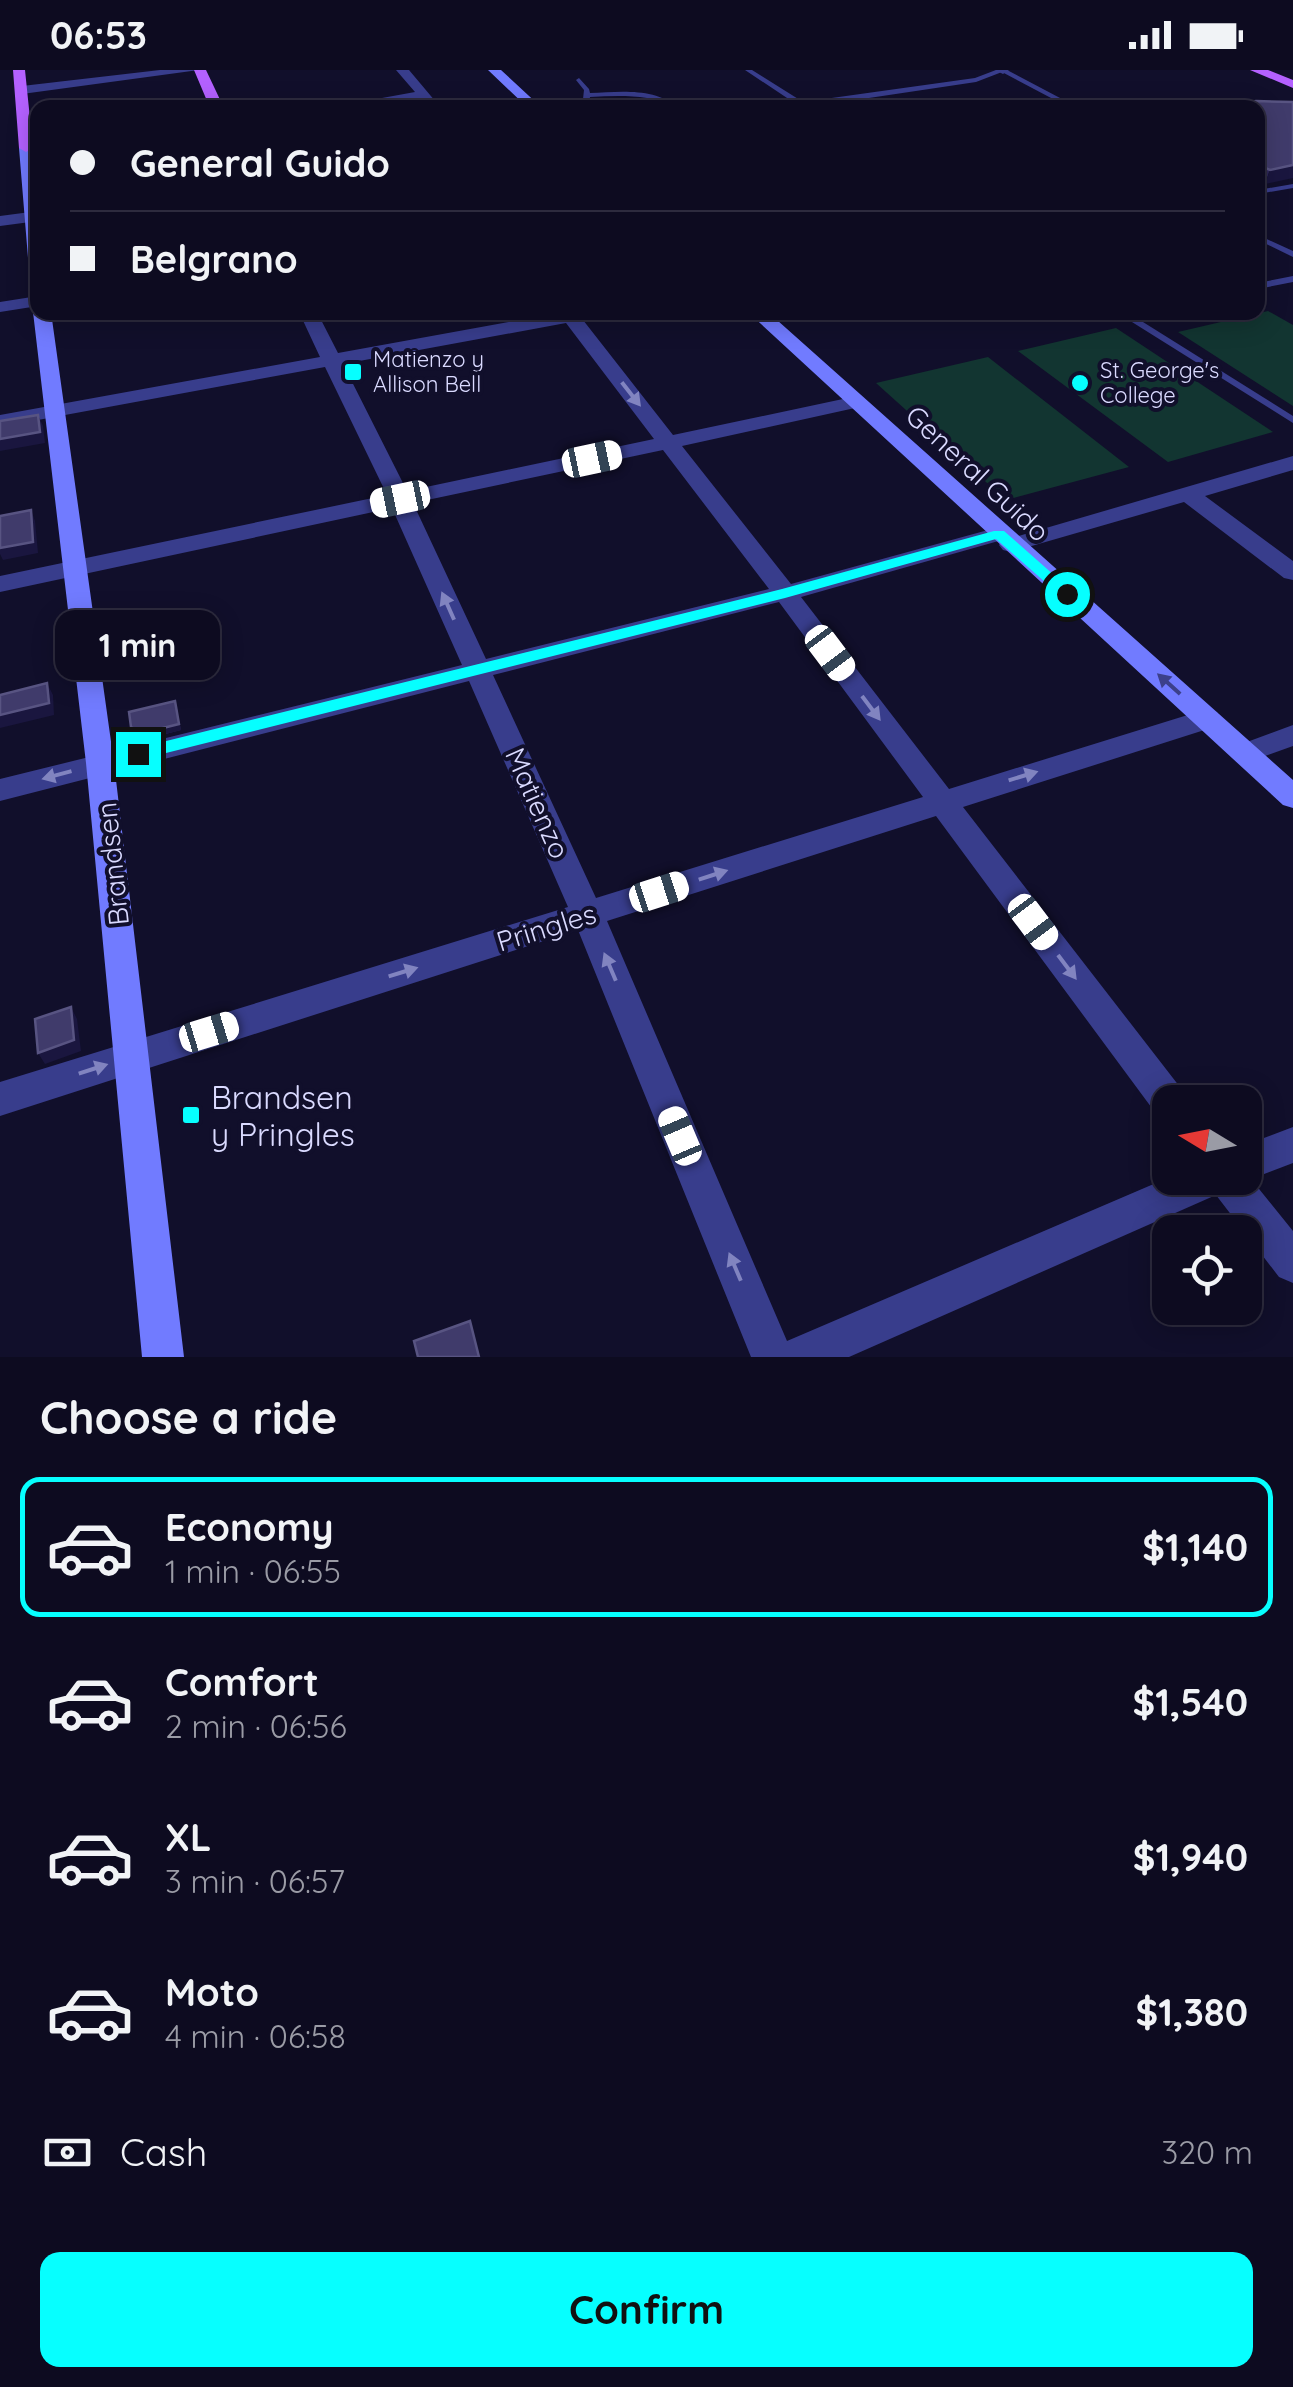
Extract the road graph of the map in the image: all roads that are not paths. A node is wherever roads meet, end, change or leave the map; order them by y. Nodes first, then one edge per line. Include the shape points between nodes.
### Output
1 (197, 70) edge
2 (402, 70) edge
3 (494, 70) edge
4 (748, 70) edge
5 (1002, 70) edge
6 (1256, 70) edge
7 (20, 79) edge
8 (0, 80) edge
9 (579, 80) dead end
10 (1293, 84) edge
11 (588, 95) junction
12 (426, 96) junction
13 (214, 100) edge
14 (395, 100) edge
15 (429, 100) edge
16 (527, 100) edge
17 (587, 100) edge
18 (663, 100) edge
19 (796, 100) edge
20 (844, 100) edge
21 (1060, 100) edge
22 (25, 148) edge
23 (30, 182) edge
24 (1293, 186) edge
25 (1265, 191) edge
26 (30, 217) edge
27 (0, 221) edge
28 (1265, 241) edge
29 (1293, 254) edge
30 (1293, 279) edge
31 (1265, 285) edge
32 (30, 302) edge
33 (0, 307) edge
34 (43, 320) edge
35 (312, 320) edge
36 (556, 320) edge
37 (586, 320) edge
38 (766, 320) edge
39 (1133, 320) edge
40 (332, 361) junction
41 (857, 402) junction
42 (56, 411) junction
43 (1293, 420) edge
44 (0, 421) edge
45 (669, 443) junction
46 (1293, 463) edge
47 (1188, 493) junction
48 (400, 499) junction
49 (1005, 539) junction
50 (74, 568) junction
51 (1293, 573) edge
52 (0, 584) edge
53 (785, 593) junction
54 (478, 670) junction
55 (1207, 718) junction
56 (1293, 735) edge
57 (1246, 753) junction
58 (100, 764) junction
59 (0, 790) edge
60 (1293, 796) edge
61 (942, 802) junction
62 (588, 915) junction
63 (133, 1056) junction
64 (1157, 1085) edge
65 (0, 1099) edge
66 (1293, 1144) edge
67 (1262, 1157) edge
68 (1172, 1195) edge
69 (1240, 1195) edge
70 (1293, 1263) edge
71 (163, 1357) edge
72 (772, 1357) edge
73 (800, 1357) edge

1 - 7 street
1 - 13 main road
2 - 12 street
3 - 16 main road
4 - 19 lane
5 - 20 lane
5 - 21 lane
6 - 10 main road
7 - 8 street
7 - 22 main road
9 - 11 lane
11 - 17 lane
11 - 18 lane
12 - 14 street
12 - 15 street
22 - 23 main road
24 - 25 lane
26 - 27 street
28 - 29 lane
30 - 31 lane
32 - 33 street
34 - 42 main road, Brandsen
35 - 40 street, Matienzo
36 - 40 street
37 -> 45 street
38 - 41 main road, General Guido
39 - 43 lane
40 - 42 street
40 - 48 street, Matienzo
41 - 45 street
41 - 49 main road, General Guido
42 - 44 street
42 - 50 main road, Brandsen
45 - 48 street
45 - 53 street
46 - 47 street
47 - 49 street
47 - 51 street
48 - 50 street
54 -> 48 street, Matienzo
49 - 53 street
55 -> 49 main road, General Guido
50 - 52 street
50 - 58 main road, Brandsen
53 - 54 street
53 -> 61 street
54 - 58 street
54 - 62 street, Matienzo
55 - 57 main road, General Guido
61 -> 55 street, Pringles
56 - 57 street
57 - 60 main road, General Guido
58 -> 59 street
58 - 63 main road, Brandsen
62 -> 61 street, Pringles
61 -> 64 street
63 -> 62 street, Pringles
72 -> 62 street, Matienzo
65 -> 63 street, Pringles
63 - 71 main road, Brandsen
66 - 67 street
68 - 73 street
69 - 70 street

